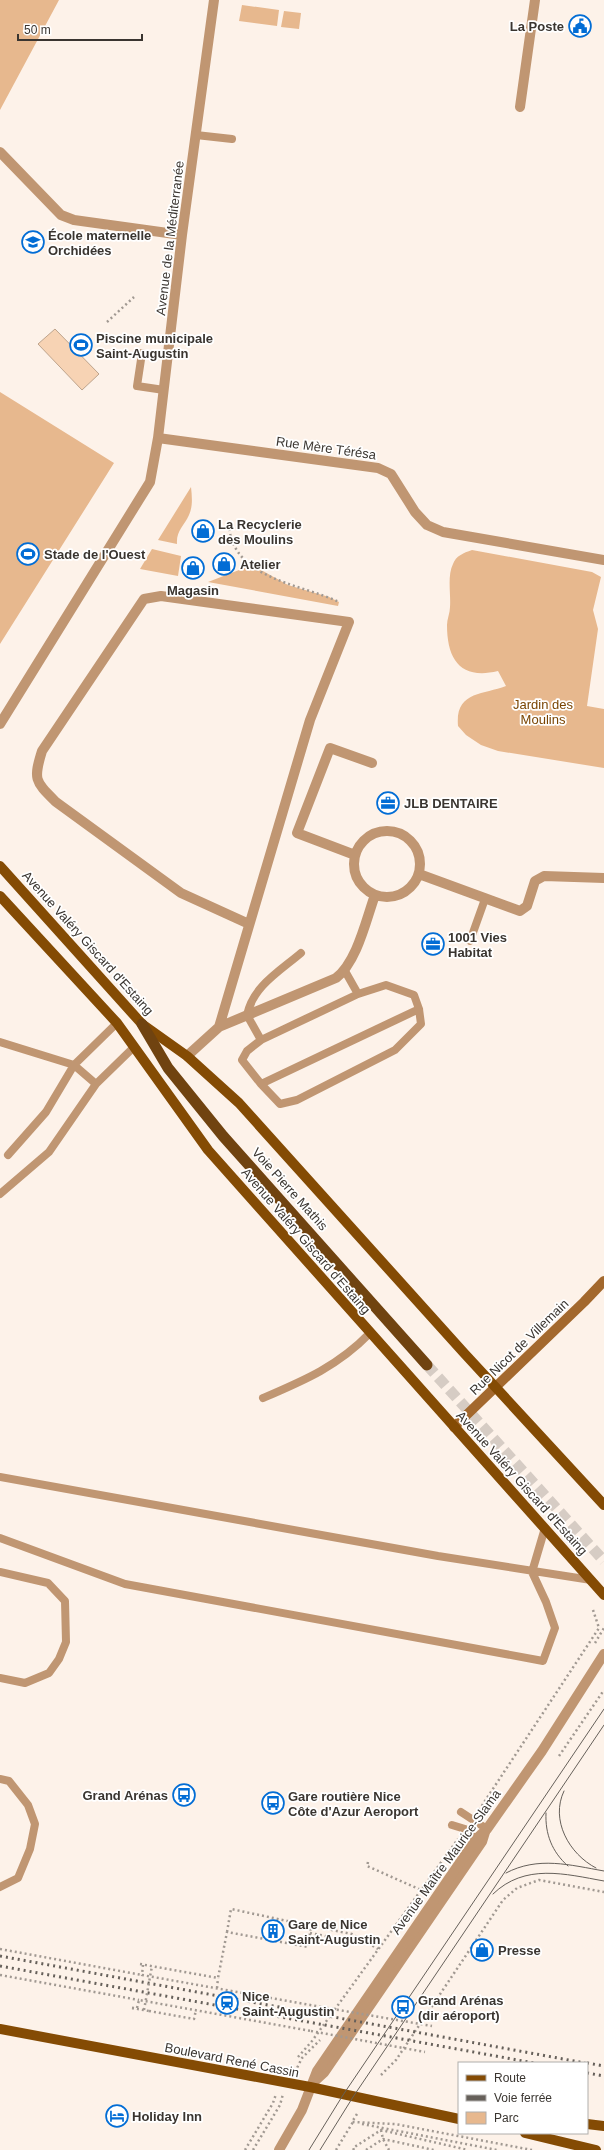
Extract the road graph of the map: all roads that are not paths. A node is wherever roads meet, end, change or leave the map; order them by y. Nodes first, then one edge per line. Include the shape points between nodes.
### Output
1 (214, 0) edge
2 (535, 0) edge
3 (520, 107) dead end
4 (196, 135) junction
5 (232, 139) dead end
6 (0, 152) edge
7 (182, 235) junction
8 (142, 353) dead end
9 (164, 390) junction
10 (158, 438) junction
11 (604, 560) edge
12 (0, 724) edge
13 (372, 763) dead end
14 (355, 855) junction
15 (0, 866) edge
16 (419, 874) junction
17 (604, 878) edge
18 (375, 895) junction
19 (0, 896) edge
20 (485, 899) junction
21 (249, 924) junction
22 (470, 941) dead end
23 (301, 953) dead end
24 (345, 971) junction
25 (358, 994) junction
26 (419, 1008) junction
27 (247, 1015) junction
28 (117, 1023) junction
29 (142, 1024) junction
30 (220, 1027) junction
31 (261, 1040) junction
32 (0, 1042) edge
33 (133, 1048) junction
34 (187, 1056) junction
35 (74, 1065) junction
36 (96, 1084) junction
37 (261, 1084) junction
38 (8, 1155) dead end
39 (0, 1194) edge
40 (604, 1281) edge
41 (604, 1291) edge
42 (584, 1302) junction
43 (370, 1333) junction
44 (427, 1365) tunnel mouth
45 (497, 1387) junction
46 (263, 1398) dead end
47 (454, 1426) junction
48 (0, 1477) edge
49 (604, 1505) edge
50 (545, 1528) junction
51 (0, 1538) edge
52 (0, 1572) edge
53 (532, 1572) junction
54 (591, 1580) junction
55 (604, 1595) edge
56 (604, 1654) edge
57 (0, 1678) edge
58 (0, 1779) edge
59 (461, 1812) dead end
60 (452, 1825) dead end
61 (487, 1829) junction
62 (476, 1839) junction
63 (0, 1887) edge
64 (0, 2029) edge
65 (310, 2088) junction
66 (458, 2119) edge
67 (588, 2124) edge
68 (604, 2126) edge
69 (529, 2134) edge
70 (279, 2150) edge
71 (596, 2150) edge

1 - 4 street, Avenue de la Méditerranée
2 - 3 street
4 - 5 lane
4 - 7 street, Avenue de la Méditerranée
6 - 7 street via 61,214 74,220
7 - 9 street, Avenue de la Méditerranée
8 - 9 lane via 137,386
9 - 10 street, Avenue de la Méditerranée
10 - 11 street, Rue Mère Térésa via 378,468 391,474 415,512 427,525 443,532
10 - 12 street, Avenue de la Méditerranée via 150,482 146,490
13 - 14 street via 330,748 297,833
14 - 16 street via 360,846 376,833 396,833 406,837 413,844 420,864
14 - 18 street via 356,874 360,883
15 - 29 main road, Avenue Valéry Giscard d'Estaing
16 - 18 street via 414,884 397,896
16 - 20 street
17 - 20 street via 544,876 535,881 527,906 520,911
18 - 24 street via 352,960
19 - 28 main road, Avenue Valéry Giscard d'Estaing
20 - 22 lane
21 - 21 street via 310,720 349,622 161,596 144,599 42,751 36,772 40,785 56,802 181,893
21 - 30 street
23 - 27 lane via 257,990
24 - 25 lane
24 - 27 street via 336,978
25 - 26 lane via 386,985 414,995
25 - 31 lane
26 - 37 lane
26 - 37 lane via 421,1024 395,1050 297,1100 280,1104
27 - 30 street
27 - 31 lane
28 - 33 main road, Avenue Valéry Giscard d'Estaing
28 - 35 lane
29 - 34 main road, Avenue Valéry Giscard d'Estaing
29 - 44 highway, Voie Pierre Mathis via 168,1068 223,1136
30 - 34 street
31 - 37 lane via 247,1051 242,1060
32 - 35 lane
33 - 36 lane
33 - 43 main road, Avenue Valéry Giscard d'Estaing via 208,1150
34 - 45 main road, Avenue Valéry Giscard d'Estaing via 239,1103
35 - 36 lane
35 - 38 lane via 46,1112
36 - 39 lane via 49,1152
40 - 42 main road
41 - 42 main road
42 - 45 main road, Rue Nicot de Villemain
43 - 46 lane via 352,1351 312,1377
43 - 47 main road, Avenue Valéry Giscard d'Estaing
45 - 47 main road, Rue Nicot de Villemain
45 - 49 main road, Avenue Valéry Giscard d'Estaing
47 - 50 main road, Avenue Valéry Giscard d'Estaing
48 - 53 lane
50 - 53 lane
50 - 54 main road, Avenue Valéry Giscard d'Estaing
51 - 53 lane via 125,1584 543,1661 555,1628
52 - 57 lane via 48,1582 65,1601 66,1642 49,1674 25,1683
53 - 54 lane
54 - 55 main road, Avenue Valéry Giscard d'Estaing
56 - 61 street, Avenue Maître Maurice-Slama via 542,1751
58 - 63 lane via 9,1781 28,1805 35,1824 30,1849 18,1878
59 - 61 lane
60 - 62 lane via 465,1829
61 - 62 street, Avenue Maître Maurice-Slama
61 - 65 lane via 483,1842 325,2073
62 - 65 street, Avenue Maître Maurice-Slama via 342,2031 317,2071
64 - 65 main road, Boulevard René Cassin
65 - 66 main road, Boulevard René Cassin
65 - 70 street, Avenue Maître Maurice-Slama via 302,2110
67 - 68 main road
69 - 71 main road

